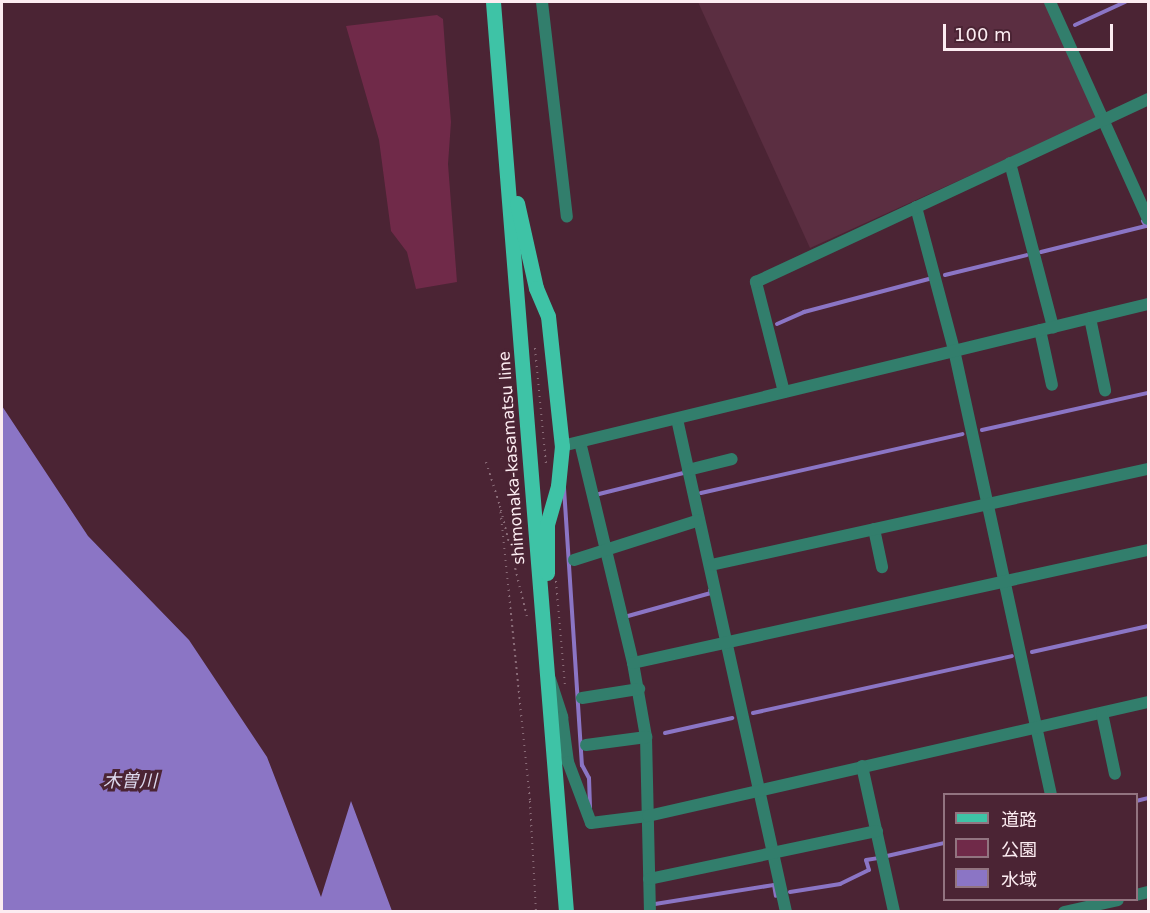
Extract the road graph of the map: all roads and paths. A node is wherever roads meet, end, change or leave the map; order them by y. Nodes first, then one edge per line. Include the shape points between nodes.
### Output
1 (493, 2) edge
2 (542, 2) edge
3 (1050, 2) edge
4 (1149, 99) edge
5 (1103, 120) junction
6 (1010, 163) junction
7 (510, 193) junction
8 (916, 207) junction
9 (567, 217) dead end
10 (1149, 219) edge
11 (1149, 304) edge
12 (1090, 318) junction
13 (1047, 329) junction
14 (534, 341) dead end
15 (954, 350) junction
16 (1052, 385) dead end
17 (1105, 390) dead end
18 (784, 392) junction
19 (677, 419) junction
20 (580, 442) junction
21 (562, 446) junction
22 (732, 459) dead end
23 (486, 462) dead end
24 (546, 466) dead end
25 (1149, 469) edge
26 (688, 470) junction
27 (988, 504) junction
28 (500, 506) junction
29 (699, 520) junction
30 (874, 529) junction
31 (606, 549) junction
32 (1149, 550) edge
33 (574, 560) dead end
34 (711, 565) junction
35 (882, 567) dead end
36 (556, 571) dead end
37 (1006, 580) junction
38 (540, 598) junction
39 (529, 623) dead end
40 (727, 644) junction
41 (633, 663) junction
42 (548, 676) junction
43 (639, 689) junction
44 (565, 690) dead end
45 (582, 698) dead end
46 (1149, 702) edge
47 (1102, 712) junction
48 (1036, 727) junction
49 (646, 737) junction
50 (586, 745) dead end
51 (862, 766) junction
52 (1115, 774) dead end
53 (759, 789) junction
54 (1051, 793) edge
55 (648, 816) junction
56 (877, 831) junction
57 (772, 852) junction
58 (649, 879) junction
59 (1112, 901) edge
60 (1073, 908) edge
61 (536, 912) edge
62 (566, 912) edge
63 (650, 912) edge
64 (786, 912) edge
65 (894, 912) edge

1 - 7 main road, shimonaka-kasamatsu line via 498,100
2 - 9 street
3 - 5 street
4 - 5 street
5 - 6 street
5 - 10 street
6 - 8 street
6 - 13 street
7 - 21 main road via 520,206 536,288 548,316
7 - 38 main road, shimonaka-kasamatsu line
8 - 15 street
8 - 18 street via 756,282
11 - 12 street
12 - 13 street
12 - 17 street
13 - 15 street
13 - 16 street
14 - 24 path
15 - 18 street
15 - 27 street
18 - 19 street
19 - 20 street
19 - 26 street
20 - 21 street
20 - 31 street
21 - 38 main road via 558,486 547,524 547,584
22 - 26 street
23 - 28 path
25 - 27 street
26 - 29 street
27 - 30 street
27 - 37 street
28 - 39 path
28 - 61 path via 530,801
29 - 31 street
29 - 34 street
30 - 34 street
30 - 35 street
31 - 33 street
31 - 41 street
32 - 37 street
34 - 40 street
36 - 44 path
37 - 40 street
37 - 48 street
38 - 42 main road, shimonaka-kasamatsu line
40 - 41 street
40 - 53 street
41 - 43 street
42 - 55 street via 554,682 568,762 586,817 591,823
42 - 62 main road, shimonaka-kasamatsu line
43 - 45 street
43 - 49 street
46 - 47 street
47 - 48 street
47 - 52 street
48 - 51 street
48 - 54 street
49 - 50 street
49 - 55 street
51 - 53 street
51 - 56 street
53 - 55 street
53 - 57 street
55 - 58 street
56 - 57 street
56 - 65 street
57 - 58 street
57 - 64 street
58 - 63 street
59 - 60 street

